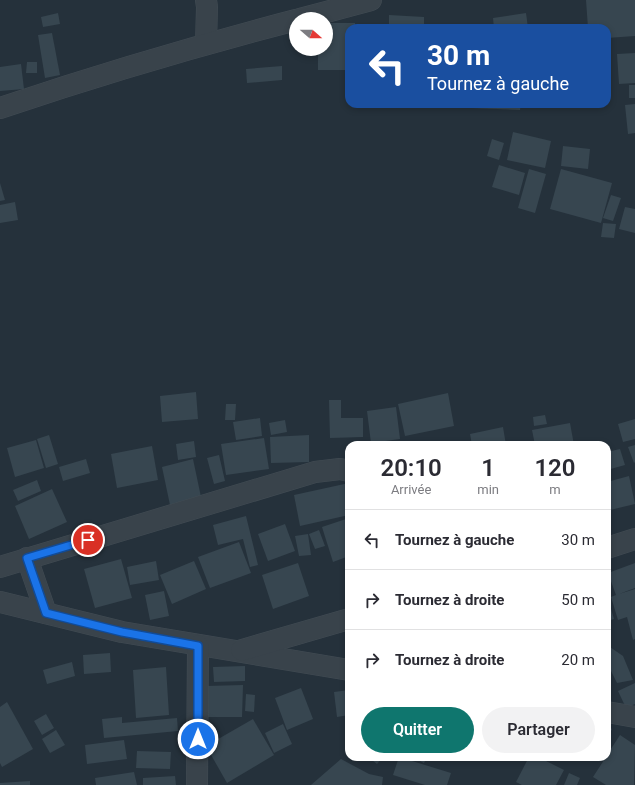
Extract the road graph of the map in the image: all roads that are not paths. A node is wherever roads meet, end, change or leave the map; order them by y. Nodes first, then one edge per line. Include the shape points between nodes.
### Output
1 (206, 0) edge
2 (371, 0) edge
3 (326, 12) edge
4 (289, 22) edge
5 (206, 44) junction
6 (0, 108) edge
7 (345, 470) edge
8 (635, 539) edge
9 (611, 547) edge
10 (27, 558) junction
11 (0, 567) edge
12 (0, 602) edge
13 (46, 613) junction
14 (345, 620) edge
15 (198, 646) junction
16 (236, 652) junction
17 (345, 669) edge
18 (611, 713) edge
19 (635, 717) edge
20 (197, 785) edge

1 - 5 street
2 - 3 street
4 - 5 street
5 - 6 street
7 - 10 street via 315,472
8 - 9 street
10 - 11 street
10 - 13 street
12 - 13 street
13 - 15 street via 122,632
14 - 16 street
15 - 16 street
15 - 20 street
16 - 17 street
18 - 19 street

